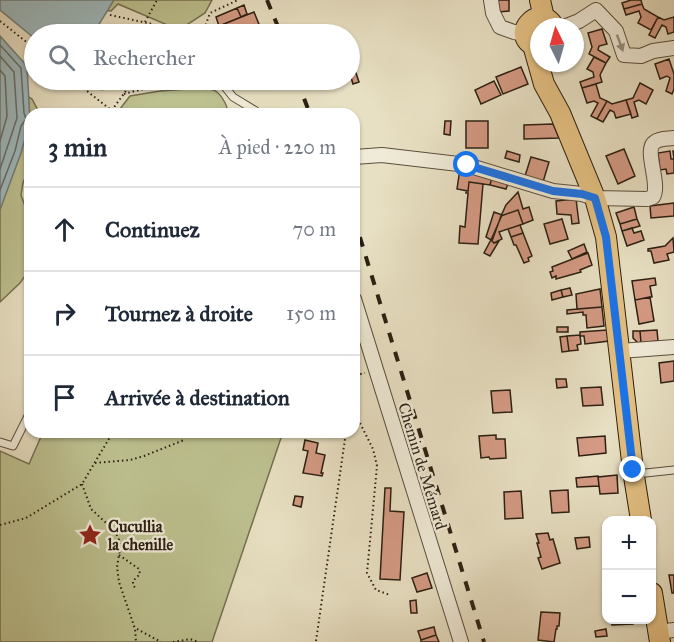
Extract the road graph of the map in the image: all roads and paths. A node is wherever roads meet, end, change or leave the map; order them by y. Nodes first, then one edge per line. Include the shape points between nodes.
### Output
1 (157, 0) edge
2 (238, 0) edge
3 (491, 0) edge
4 (529, 0) edge
5 (232, 1) edge
6 (596, 5) edge
7 (110, 15) dead end
8 (535, 18) edge
9 (582, 18) edge
10 (0, 21) edge
11 (145, 22) junction
12 (152, 24) edge
13 (206, 24) edge
14 (530, 29) edge
15 (24, 40) edge
16 (674, 48) edge
17 (543, 72) edge
18 (551, 72) edge
19 (86, 90) edge
20 (127, 90) edge
21 (139, 90) edge
22 (227, 90) edge
23 (124, 94) junction
24 (109, 108) edge
25 (113, 108) edge
26 (251, 108) edge
27 (560, 113) junction
28 (674, 138) edge
29 (360, 157) edge
30 (595, 198) junction
31 (360, 319) edge
32 (674, 347) edge
33 (620, 351) junction
34 (376, 369) junction
35 (360, 374) edge
36 (360, 423) edge
37 (24, 424) edge
38 (110, 438) edge
39 (344, 438) edge
40 (184, 440) dead end
41 (0, 442) edge
42 (95, 463) junction
43 (674, 470) edge
44 (634, 475) junction
45 (82, 484) junction
46 (639, 516) edge
47 (0, 525) edge
48 (119, 555) junction
49 (136, 589) dead end
50 (390, 595) dead end
51 (656, 609) edge
52 (135, 629) junction
53 (664, 635) edge
54 (316, 641) edge
55 (136, 642) edge
56 (161, 642) edge
57 (173, 642) edge
58 (199, 642) edge
59 (460, 642) edge

1 - 11 path
2 - 5 path
3 - 14 street via 500,27 514,32
4 - 8 main road
5 - 13 path via 210,13
6 - 9 street
6 -> 16 street via 615,31 624,55 641,56
7 - 11 path
10 - 15 path
11 - 12 path
17 - 27 main road via 544,84
18 - 27 main road
19 - 24 path
20 - 23 path
21 - 23 path
22 - 26 lane
23 - 25 path
27 - 30 main road
28 - 30 street via 651,146 656,191 653,197
29 - 30 street via 382,155 467,165 553,191
30 - 33 main road via 606,237
31 - 34 street, Chemin de Mémard
32 - 33 street
33 - 44 main road
34 - 35 path
34 - 59 street, Chemin de Mémard
36 - 50 path via 377,466 367,573 376,590
37 - 41 lane via 13,446
38 - 42 path
39 - 54 path
40 - 42 path via 130,460
42 - 45 path
43 - 44 lane
44 - 46 main road
45 - 47 path via 26,518
45 - 48 path via 91,509 115,531
48 - 49 path via 139,569 140,574 133,581
48 - 52 path via 119,582
51 - 53 main road
52 - 55 path
52 - 56 path
57 - 58 path

